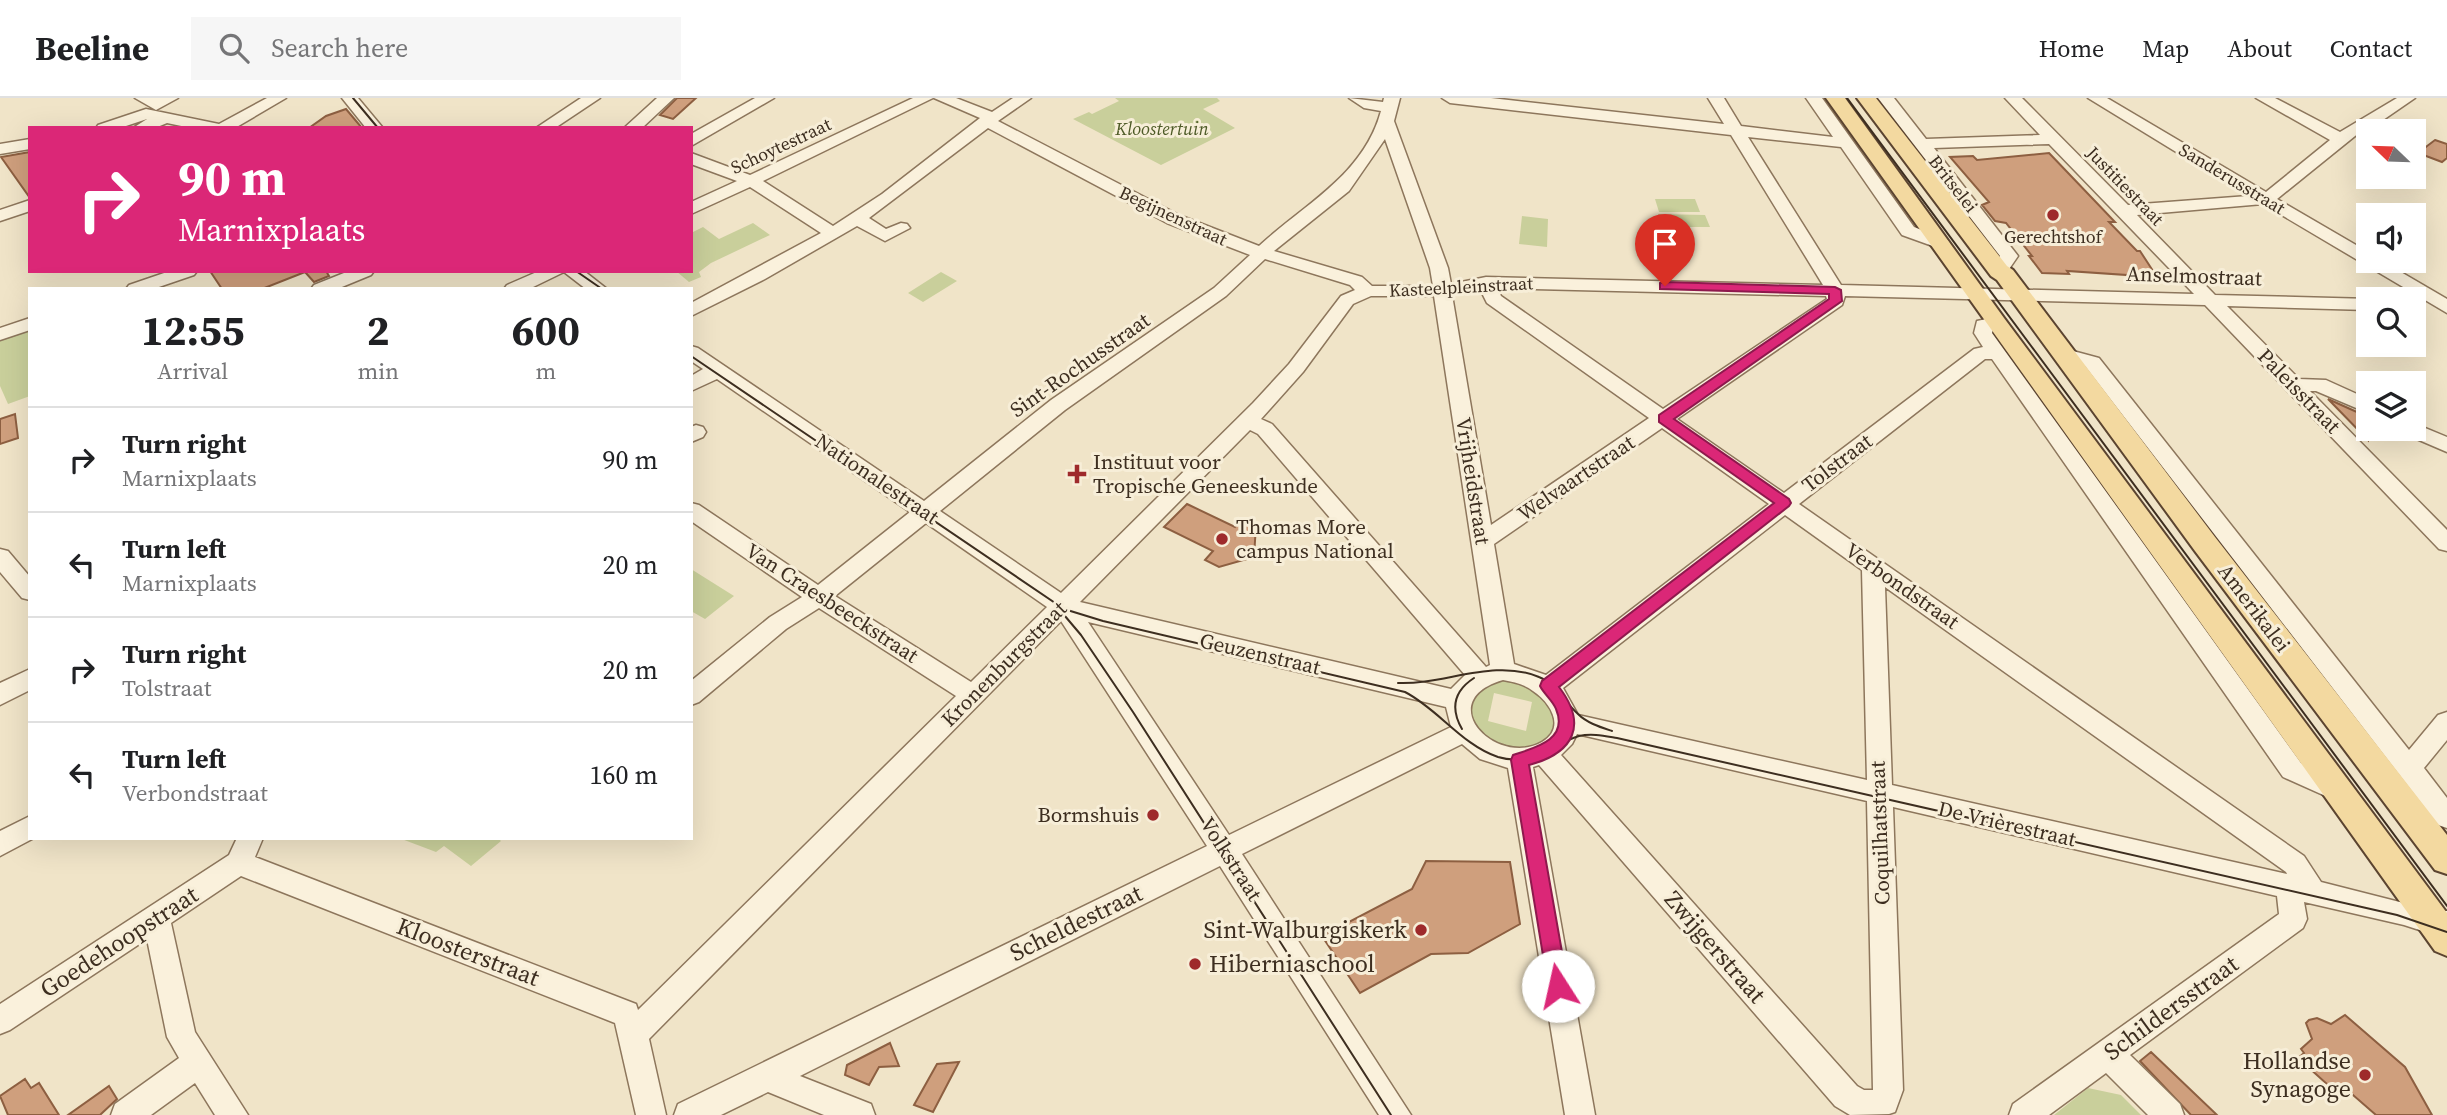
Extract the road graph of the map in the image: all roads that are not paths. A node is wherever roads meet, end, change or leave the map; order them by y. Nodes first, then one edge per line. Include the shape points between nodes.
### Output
1 (278, 98) edge
2 (350, 98) edge
3 (592, 98) edge
4 (666, 98) edge
5 (766, 98) edge
6 (925, 98) edge
7 (942, 98) edge
8 (1023, 98) edge
9 (1357, 98) edge
10 (1450, 98) edge
11 (1716, 98) edge
12 (1814, 98) edge
13 (1835, 98) edge
14 (1866, 98) edge
15 (1886, 98) edge
16 (2013, 98) edge
17 (2096, 98) edge
18 (2264, 98) edge
19 (2407, 98) edge
20 (159, 105) edge
21 (1389, 109) edge
22 (989, 119) junction
23 (110, 126) edge
24 (143, 126) edge
25 (211, 126) edge
26 (227, 126) edge
27 (373, 126) edge
28 (547, 126) edge
29 (634, 126) edge
30 (1736, 131) junction
31 (2052, 139) junction
32 (2340, 139) junction
33 (693, 140) edge
34 (1847, 143) junction
35 (28, 144) edge
36 (1923, 144) junction
37 (0, 149) edge
38 (693, 159) edge
39 (751, 181) junction
40 (2267, 199) junction
41 (28, 206) edge
42 (693, 208) edge
43 (2122, 211) junction
44 (0, 216) edge
45 (857, 218) junction
46 (901, 228) dead end
47 (832, 233) junction
48 (1941, 244) junction
49 (2356, 252) edge
50 (1260, 254) junction
51 (1999, 271) junction
52 (181, 273) edge
53 (362, 273) edge
54 (550, 273) edge
55 (575, 273) edge
56 (2391, 273) edge
57 (141, 284) edge
58 (348, 284) edge
59 (1488, 286) junction
60 (518, 287) edge
61 (595, 287) edge
62 (1835, 290) junction
63 (1368, 291) junction
64 (1444, 291) junction
65 (1975, 293) junction
66 (2018, 294) junction
67 (2210, 300) junction
68 (2356, 304) edge
69 (2426, 305) edge
70 (2447, 306) edge
71 (693, 309) edge
72 (1996, 323) junction
73 (28, 325) edge
74 (0, 334) edge
75 (693, 353) edge
76 (1997, 353) junction
77 (2062, 354) junction
78 (717, 370) junction
79 (693, 384) edge
80 (2294, 386) junction
81 (2356, 401) edge
82 (1664, 419) junction
83 (1247, 421) junction
84 (2426, 435) edge
85 (2447, 445) edge
86 (1784, 503) junction
87 (693, 511) edge
88 (924, 511) junction
89 (1482, 541) junction
90 (2447, 543) edge
91 (0, 557) edge
92 (1872, 564) junction
93 (28, 590) edge
94 (819, 597) junction
95 (1063, 606) junction
96 (1492, 673) junction
97 (28, 679) edge
98 (1548, 686) junction
99 (693, 693) edge
100 (0, 695) edge
101 (973, 695) junction
102 (1459, 700) junction
103 (1567, 722) junction
104 (2447, 722) edge
105 (1464, 732) junction
106 (1532, 757) junction
107 (2409, 768) junction
108 (2341, 792) junction
109 (1879, 796) junction
110 (2447, 817) edge
111 (28, 828) edge
112 (249, 840) edge
113 (0, 845) edge
114 (1226, 850) junction
115 (2447, 860) edge
116 (239, 863) junction
117 (2301, 891) junction
118 (156, 918) junction
119 (2443, 929) edge
120 (0, 1020) edge
121 (634, 1034) junction
122 (2107, 1053) junction
123 (197, 1063) junction
124 (765, 1076) junction
125 (1890, 1108) edge
126 (126, 1115) edge
127 (233, 1115) edge
128 (652, 1115) edge
129 (689, 1115) edge
130 (860, 1115) edge
131 (1396, 1115) edge
132 (1580, 1115) edge
133 (2024, 1115) edge
134 (2169, 1115) edge

1 - 26 street
2 - 27 street
3 - 28 street
4 - 29 street
5 - 33 street
6 - 39 street, Schoytestraat
7 - 22 street, Begijnenstraat
8 - 22 street
9 - 21 street
10 - 30 street
11 - 30 street
12 - 34 street
13 - 48 main road
14 - 51 main road, Britselei
15 - 36 street, Britselei
16 - 31 street, Justitiestraat
17 - 40 street, Sanderusstraat
18 - 32 street
19 - 32 street
20 - 23 street
20 - 24 street
20 - 25 street
21 - 50 street via 1343,187
21 - 64 street, Vrijheidstraat
22 - 45 street
22 - 50 street, Begijnenstraat via 1173,219
30 - 34 street
30 - 62 street
31 - 36 street
31 - 43 street, Justitiestraat
32 - 40 street
34 - 48 street via 1908,231
35 - 37 street
36 - 51 street, Britselei via 2009,256
38 - 39 street
39 - 42 street, Schoytestraat
39 - 47 street
40 - 43 street
40 - 49 street, Sanderusstraat
41 - 44 street
43 - 67 street, Justitiestraat
45 - 46 street via 885,236
45 - 47 street
47 - 71 street
48 - 65 main road
50 - 63 street, Begijnenstraat via 1356,281
50 - 88 street, Sint-Rochusstraat via 1220,292 1058,405
51 - 66 main road, Britselei
52 - 57 street
53 - 58 street
54 - 60 street
55 - 61 street
56 - 70 street, Sanderusstraat
59 - 62 street, Kasteelpleinstraat
59 - 64 street, Kasteelpleinstraat
59 - 82 street, Verbondstraat via 1493,299
62 - 65 street, Kasteelpleinstraat
62 - 82 street, Welvaartstraat via 1836,301
63 - 64 street, Kasteelpleinstraat
63 - 83 street, Kronenburgstraat via 1347,300 1296,368
64 - 89 street, Vrijheidstraat
65 - 66 street
65 - 72 main road, Amerikalei
66 - 67 street, Anselmostraat
66 - 77 main road, Amerikalei
67 - 68 street, Anselmostraat
67 - 80 street, Paleisstraat
69 - 70 street
72 - 76 street via 1984,325 1982,330
72 - 108 main road, Amerikalei
73 - 74 street
75 - 78 street, Nationalestraat
76 - 86 street, Tolstraat via 1981,353
76 - 108 street via 2292,770
77 - 107 street, Amerikalei via 2092,362
77 - 115 main road, Amerikalei
78 - 79 street
78 - 88 street, Nationalestraat
80 - 81 street via 2319,384
80 - 90 street, Paleisstraat
82 - 86 street, Verbondstraat
82 - 89 street, Welvaartstraat
83 - 95 street, Kronenburgstraat
83 - 96 street via 1265,429
84 - 85 street
86 - 92 street, Verbondstraat
86 - 98 street, Tolstraat
87 - 94 street, Van Craesbeeckstraat
88 - 94 street, Sint-Rochusstraat
88 - 95 street, Nationalestraat
89 - 96 street, Vrijheidstraat
91 - 93 street
92 - 109 street, Coquilhatstraat
92 - 117 street, Verbondstraat via 2295,864
94 - 99 street, Sint-Rochusstraat
94 - 101 street, Van Craesbeeckstraat
95 - 101 street, Kronenburgstraat
95 - 102 street, Geuzenstraat
95 - 114 street, Volkstraat
96 - 98 street via 1532,676
96 - 102 street via 1466,686
97 - 100 street
98 - 103 street via 1564,707
101 - 121 street, Kronenburgstraat
102 - 105 street
103 - 106 street via 1561,740
103 - 109 street, De Vrièrestraat
104 - 107 street
105 - 106 street via 1494,754
105 - 114 street, Scheldestraat
106 - 125 street, Zwijgerstraat via 1846,1096 1854,1102
106 - 132 street
107 - 110 street, Amerikalei
108 - 119 main road, Amerikalei
109 - 117 street, De Vrièrestraat
109 - 125 street, Coquilhatstraat
111 - 113 street
112 - 116 street
114 - 124 street, Scheldestraat
114 - 131 street, Volkstraat
116 - 118 street, Goedehoopstraat
116 - 121 street, Kloosterstraat via 626,1014
117 - 119 street, De Vrièrestraat via 2404,913
117 - 122 street, Schildersstraat via 2293,919
118 - 120 street, Goedehoopstraat
118 - 123 street via 182,1037
121 - 128 street, Kloosterstraat
122 - 133 street, Schildersstraat
122 - 134 street
123 - 126 street
123 - 127 street
124 - 129 street, Scheldestraat
124 - 130 street

